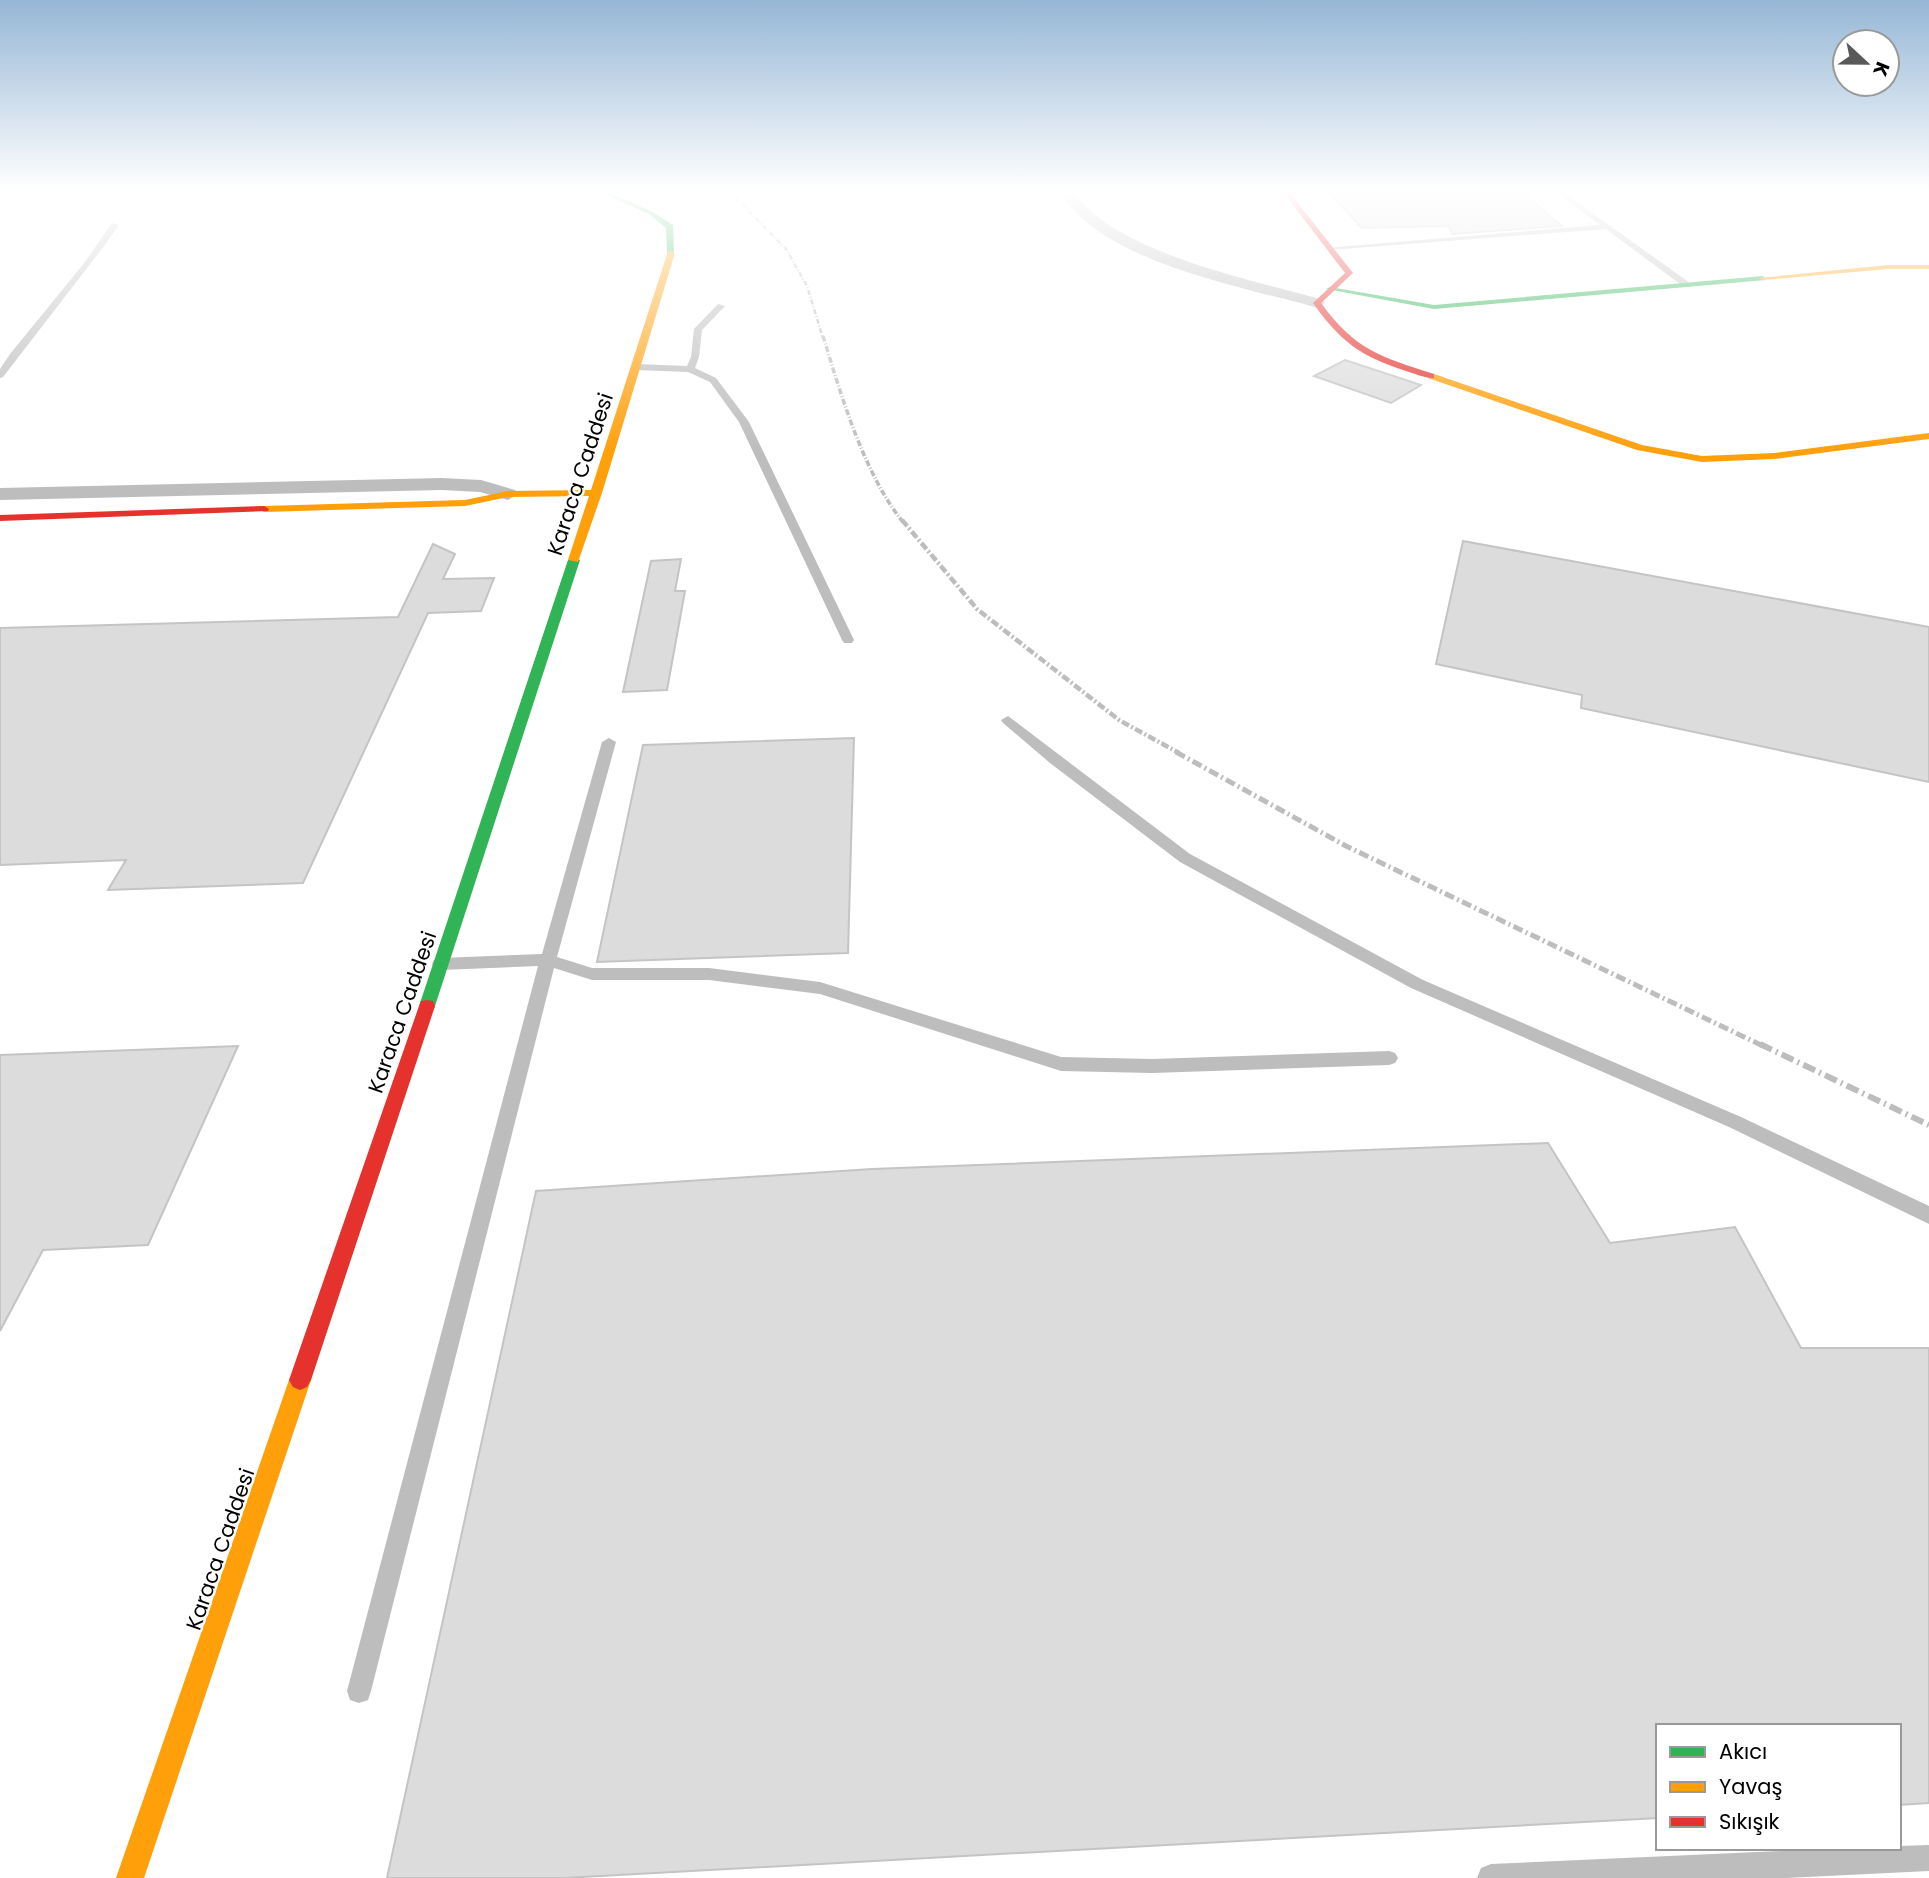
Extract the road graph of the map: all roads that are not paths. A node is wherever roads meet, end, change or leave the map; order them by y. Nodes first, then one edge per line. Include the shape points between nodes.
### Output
1 (75, 280) edge
2 (663, 280) edge
3 (1245, 280) edge
4 (1342, 280) edge
5 (1680, 280) edge
6 (1747, 280) edge
7 (1687, 285) junction
8 (1330, 289) junction
9 (1317, 303) junction
10 (721, 306) dead end
11 (636, 367) junction
12 (691, 369) junction
13 (0, 375) edge
14 (1929, 436) edge
15 (597, 493) junction
16 (0, 494) edge
17 (508, 494) junction
18 (0, 518) edge
19 (848, 640) dead end
20 (1008, 720) dead end
21 (609, 742) dead end
22 (548, 960) junction
23 (440, 964) junction
24 (1389, 1058) dead end
25 (1929, 1216) edge
26 (359, 1691) dead end
27 (1929, 1858) edge
28 (130, 1878) edge
29 (1491, 1878) edge

1 - 13 lane via 22,341
2 - 11 street, Karaca Caddesi
3 - 9 street
4 - 8 street
5 - 7 lane
6 - 7 street
7 - 8 street via 1434,307
8 - 9 street
9 - 14 street via 1336,332 1363,352 1640,448 1702,459 1774,456
10 - 12 lane via 698,328
11 - 12 lane
11 - 15 street, Karaca Caddesi
12 - 19 lane via 713,380 744,422
15 - 17 street
15 - 23 street, Karaca Caddesi
16 - 17 street via 442,484 481,486
17 - 18 street via 465,503
20 - 25 lane via 1185,858 1417,984 1735,1122
21 - 22 lane
22 - 23 lane
22 - 24 lane via 592,974 709,974 820,988 1061,1064 1152,1066
22 - 26 lane
23 - 28 street, Karaca Caddesi
27 - 29 lane

